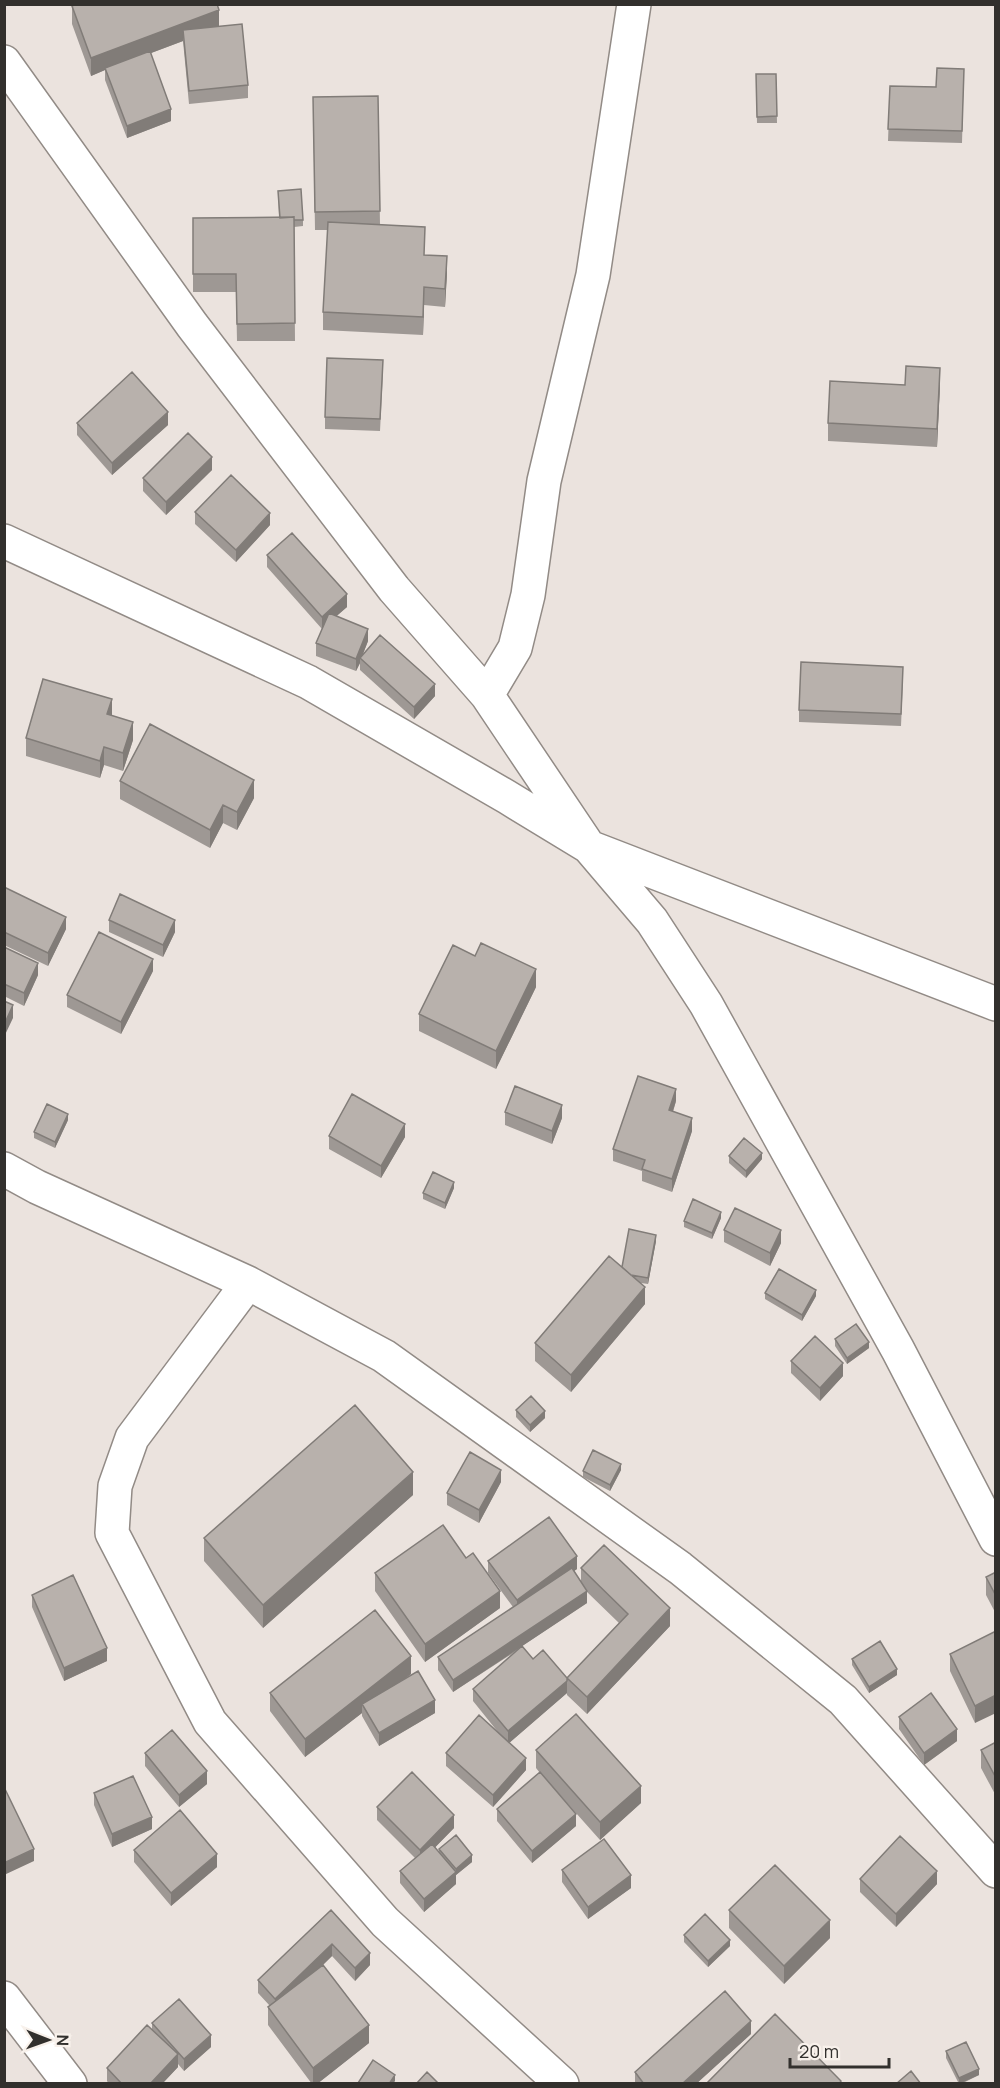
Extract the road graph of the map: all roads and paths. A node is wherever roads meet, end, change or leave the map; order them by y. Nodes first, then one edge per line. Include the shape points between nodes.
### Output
1 (634, 4) edge
2 (4, 62) edge
3 (4, 541) edge
4 (487, 695) junction
5 (589, 847) junction
6 (996, 1004) edge
7 (4, 1169) edge
8 (248, 1283) junction
9 (996, 1539) edge
10 (996, 1871) edge
11 (4, 1998) edge
12 (70, 2084) edge
13 (562, 2084) edge

1 - 4 street via 593,275 544,481 528,595 515,648
2 - 4 street via 206,344 394,589
3 - 5 street via 308,682
4 - 5 street
5 - 6 street
5 - 9 street via 652,921 706,1004 898,1350
7 - 8 street
8 - 10 street via 384,1356 680,1568 843,1700
8 - 13 street via 132,1438 115,1486 112,1533 210,1722 386,1922
11 - 12 street

